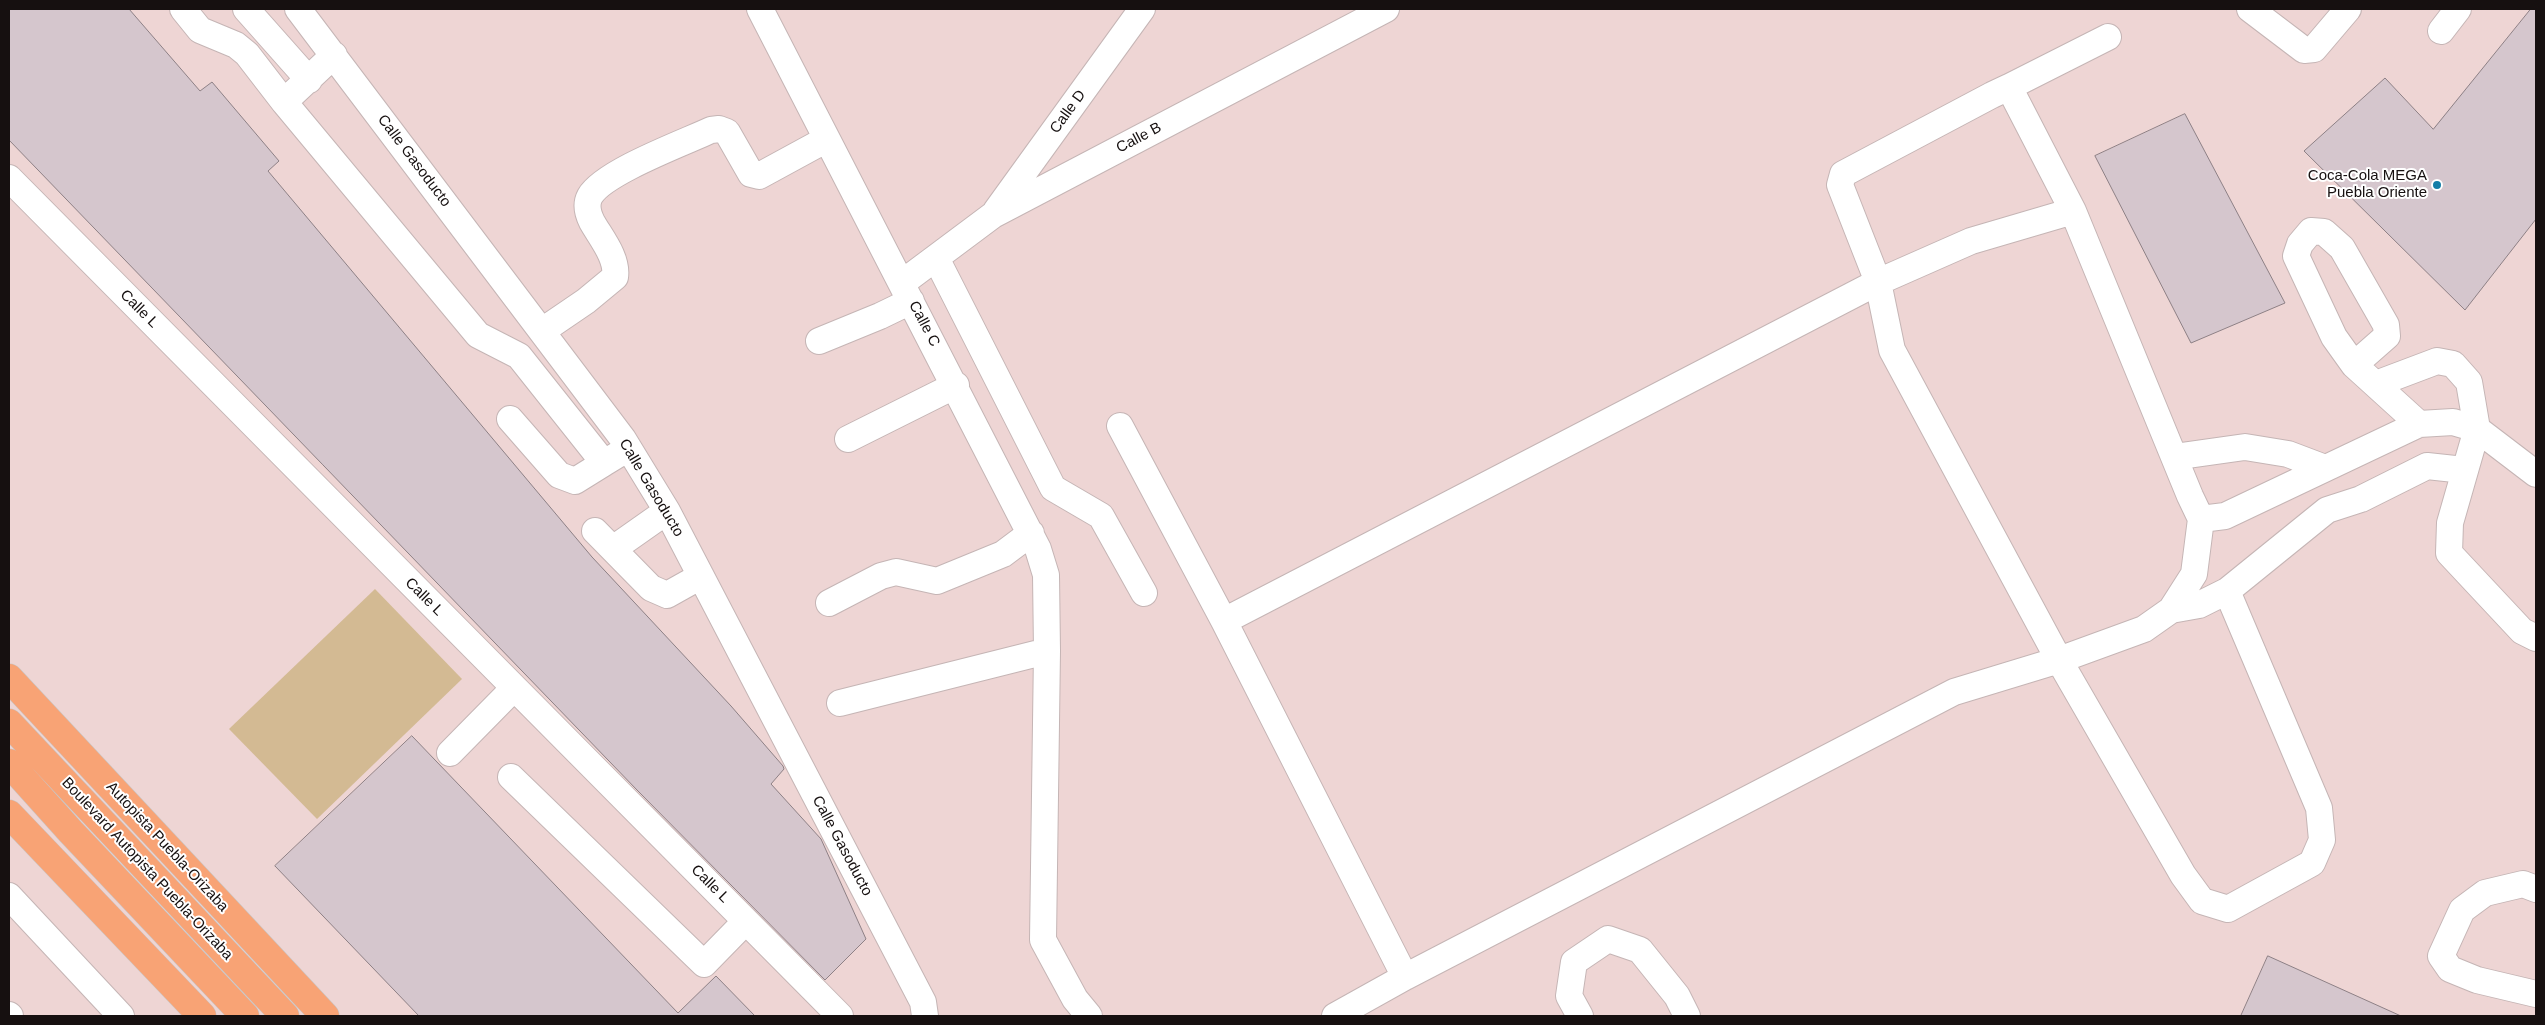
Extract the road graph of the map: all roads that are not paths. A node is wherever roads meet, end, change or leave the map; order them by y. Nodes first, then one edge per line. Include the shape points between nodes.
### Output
1 (183, 9) edge
2 (246, 9) edge
3 (298, 9) edge
4 (760, 9) edge
5 (1142, 9) edge
6 (1386, 9) edge
7 (2250, 9) edge
8 (2348, 9) edge
9 (2458, 9) edge
10 (2441, 31) dead end
11 (2108, 37) dead end
12 (334, 55) junction
13 (309, 80) junction
14 (2009, 87) junction
15 (284, 102) junction
16 (827, 139) junction
17 (9, 178) edge
18 (2073, 211) junction
19 (993, 215) junction
20 (936, 258) junction
21 (1878, 282) junction
22 (907, 292) junction
23 (542, 331) junction
24 (819, 341) dead end
25 (2354, 365) junction
26 (2376, 384) junction
27 (956, 385) junction
28 (510, 419) dead end
29 (2419, 424) junction
30 (1120, 426) dead end
31 (2476, 430) junction
32 (848, 439) dead end
33 (627, 449) junction
34 (2174, 456) junction
35 (604, 463) junction
36 (2325, 468) junction
37 (2464, 470) junction
38 (2536, 474) edge
39 (667, 511) junction
40 (2201, 520) junction
41 (1030, 534) junction
42 (701, 576) junction
43 (2227, 591) junction
44 (1144, 593) dead end
45 (829, 604) dead end
46 (2171, 610) junction
47 (1224, 621) junction
48 (2536, 638) edge
49 (1047, 651) junction
50 (2059, 660) junction
51 (9, 678) edge
52 (514, 688) junction
53 (840, 703) dead end
54 (9, 723) edge
55 (450, 753) dead end
56 (9, 763) edge
57 (511, 777) dead end
58 (9, 814) edge
59 (2536, 889) edge
60 (9, 896) edge
61 (746, 921) junction
62 (1405, 977) junction
63 (2536, 994) edge
64 (121, 1016) edge
65 (202, 1016) edge
66 (245, 1016) edge
67 (285, 1016) edge
68 (325, 1016) edge
69 (840, 1016) edge
70 (925, 1016) edge
71 (1089, 1016) edge
72 (1336, 1016) edge
73 (1580, 1016) edge
74 (1687, 1016) edge

1 - 15 street via 200,30 236,45 247,54
2 - 13 street
3 - 12 street, Calle Gasoducto
4 - 16 street, Calle C
5 - 19 street, Calle D
6 - 19 street, Calle B
7 - 8 street via 2304,50 2314,50
9 - 10 street
11 - 14 street
12 - 13 street
12 - 23 street, Calle Gasoducto
13 - 15 street
14 - 18 street
14 - 21 street via 1843,174 1840,185
15 - 35 street via 478,335 519,356
16 - 22 street, Calle C
16 - 23 street via 759,176 750,174 727,132 711,130 614,175 590,196 587,207 589,217 616,266 615,277
17 - 52 street, Calle L
18 - 21 street via 1971,241
18 - 34 street
19 - 20 street, Calle B
20 - 22 street, Calle B
20 - 44 street via 1053,488 1101,516
21 - 47 street
21 - 50 street via 1892,350
22 - 24 street, Calle B via 880,316
22 - 27 street, Calle C
23 - 33 street, Calle Gasoducto via 623,439
25 - 25 street via 2334,337 2296,256 2300,244 2311,231 2324,232 2342,248 2386,324 2388,336
25 - 26 street
26 - 29 street
26 - 31 street via 2437,361 2453,364 2469,382
27 - 32 street
27 - 41 street, Calle C
28 - 35 street via 566,478 575,481
29 - 31 street via 2452,422
29 - 36 street
30 - 47 street
31 - 37 street
31 - 38 street
33 - 35 street
33 - 39 street, Calle Gasoducto
34 - 36 street via 2245,447 2288,454
34 - 40 street
36 - 40 street via 2225,516
37 - 43 street via 2428,466 2361,499 2327,510
37 - 48 street via 2450,523 2449,553 2522,631
39 - 42 street, Calle Gasoducto
39 - 42 street via 604,540 651,588 667,595
40 - 46 street via 2194,574
41 - 45 street via 1003,554 937,581 896,572 881,576
41 - 49 street, Calle C via 1046,575
42 - 70 street, Calle Gasoducto via 923,1002
43 - 46 street via 2199,605
43 - 50 street via 2320,808 2322,840 2312,863 2228,909 2202,901 2183,875
46 - 50 street via 2144,629
47 - 62 street
49 - 53 street
49 - 71 street, Calle C via 1043,940 1075,999
50 - 62 street via 1954,692
51 - 68 highway, Autopista Puebla-Orizaba
52 - 55 street
52 - 61 street, Calle L
54 - 67 highway, Boulevard Autopista Puebla-Orizaba
56 - 66 highway, Boulevard Autopista Puebla-Orizaba
57 - 61 street via 704,964
58 - 65 highway
59 - 63 street via 2522,884 2485,893 2462,910 2441,956 2450,969 2477,980
60 - 64 street
61 - 69 street, Calle L
62 - 72 street
73 - 74 street via 1569,996 1574,962 1608,939 1640,950 1677,996

